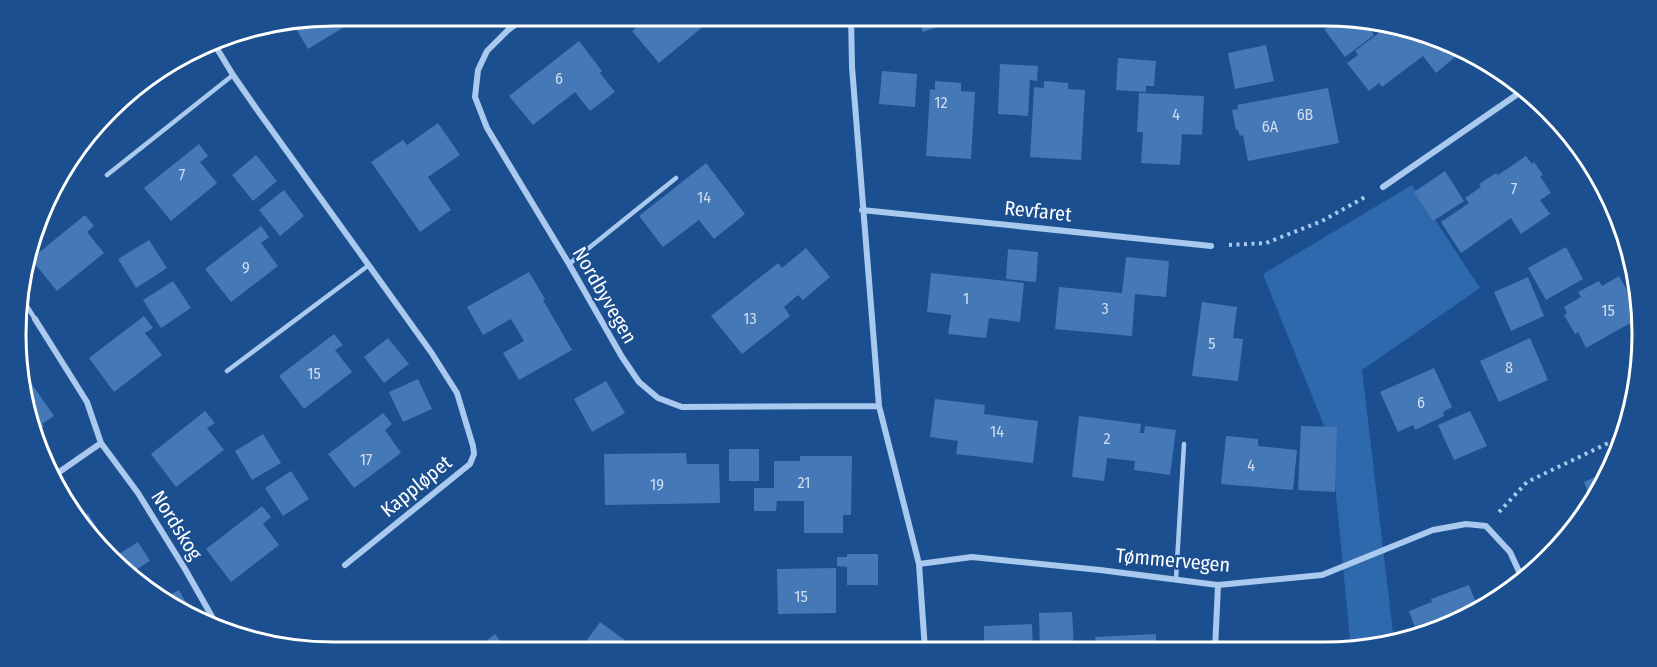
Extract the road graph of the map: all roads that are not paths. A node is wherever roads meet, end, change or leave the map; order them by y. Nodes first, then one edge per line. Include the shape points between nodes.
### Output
1 (513, 26) edge
2 (851, 26) edge
3 (217, 49) edge
4 (232, 75) junction
5 (1517, 94) edge
6 (107, 175) dead end
7 (676, 178) dead end
8 (1383, 187) road end
9 (862, 210) junction
10 (1211, 246) road end
11 (569, 264) junction
12 (369, 265) junction
13 (27, 306) edge
14 (35, 319) joint
15 (227, 371) dead end
16 (879, 406) junction
17 (101, 443) junction
18 (1184, 444) dead end
19 (58, 473) edge
20 (920, 564) junction
21 (345, 565) dead end
22 (1519, 572) edge
23 (1176, 579) junction
24 (1218, 585) junction
25 (212, 616) edge
26 (925, 642) edge
27 (1215, 642) edge

1 - 11 street, Nordbyvegen via 487,51 478,70 476,96 487,128
2 - 9 street
3 - 4 street, Kappløpet
4 - 6 lane
4 - 12 street, Kappløpet
5 - 8 street
7 - 11 lane
9 - 10 street, Revfaret
9 - 16 street
11 - 16 street, Nordbyvegen via 622,357 639,382 658,398 682,407
12 - 15 lane
12 - 21 street, Kappløpet via 457,393 474,454 458,475
13 - 14 lane
14 - 17 street, Nordskog via 87,402
16 - 20 street
17 - 19 street
17 - 25 street, Nordskog via 138,493
18 - 23 lane
20 - 23 street, Tømmervegen via 972,557
20 - 26 street
22 - 24 street, Tømmervegen via 1510,552 1486,526 1466,524 1433,530 1322,575
23 - 24 street, Tømmervegen
24 - 27 street

